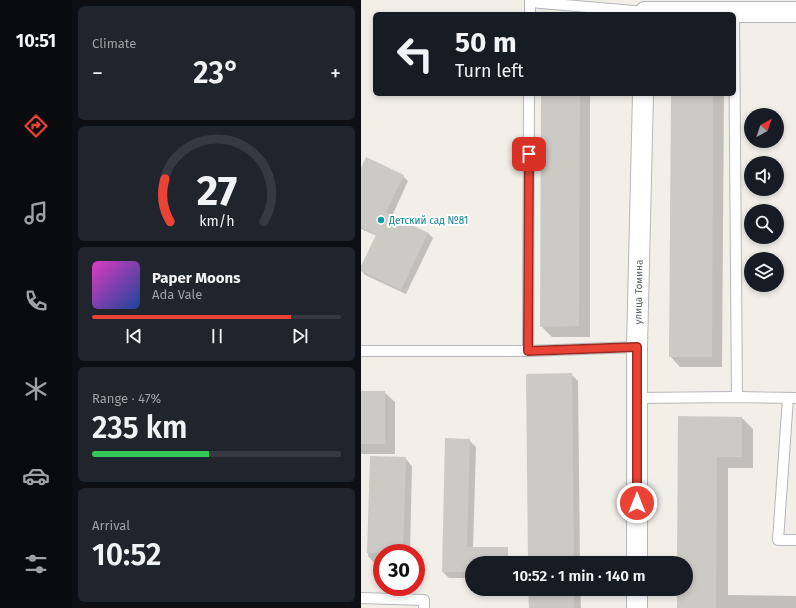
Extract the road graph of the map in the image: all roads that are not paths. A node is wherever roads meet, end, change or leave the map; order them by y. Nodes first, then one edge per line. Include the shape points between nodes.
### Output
1 (530, 1) edge
2 (530, 12) edge
3 (635, 12) edge
4 (796, 12) edge
5 (736, 14) edge
6 (529, 96) edge
7 (643, 96) edge
8 (735, 96) edge
9 (637, 347) junction
10 (361, 351) edge
11 (528, 351) junction
12 (737, 397) junction
13 (637, 398) junction
14 (792, 398) edge
15 (796, 540) edge
16 (637, 556) edge
17 (637, 596) edge
18 (361, 598) edge
19 (424, 608) edge
20 (637, 608) edge

1 - 2 lane
1 - 3 lane
4 - 5 street
6 - 11 lane
7 - 9 street, улица Томина
8 - 12 lane
9 - 11 lane
9 - 13 street, улица Томина
10 - 11 lane
12 - 13 lane
12 - 14 lane
13 - 16 street, улица Томина
14 - 15 lane via 778,540
17 - 20 street
18 - 19 lane via 424,600

